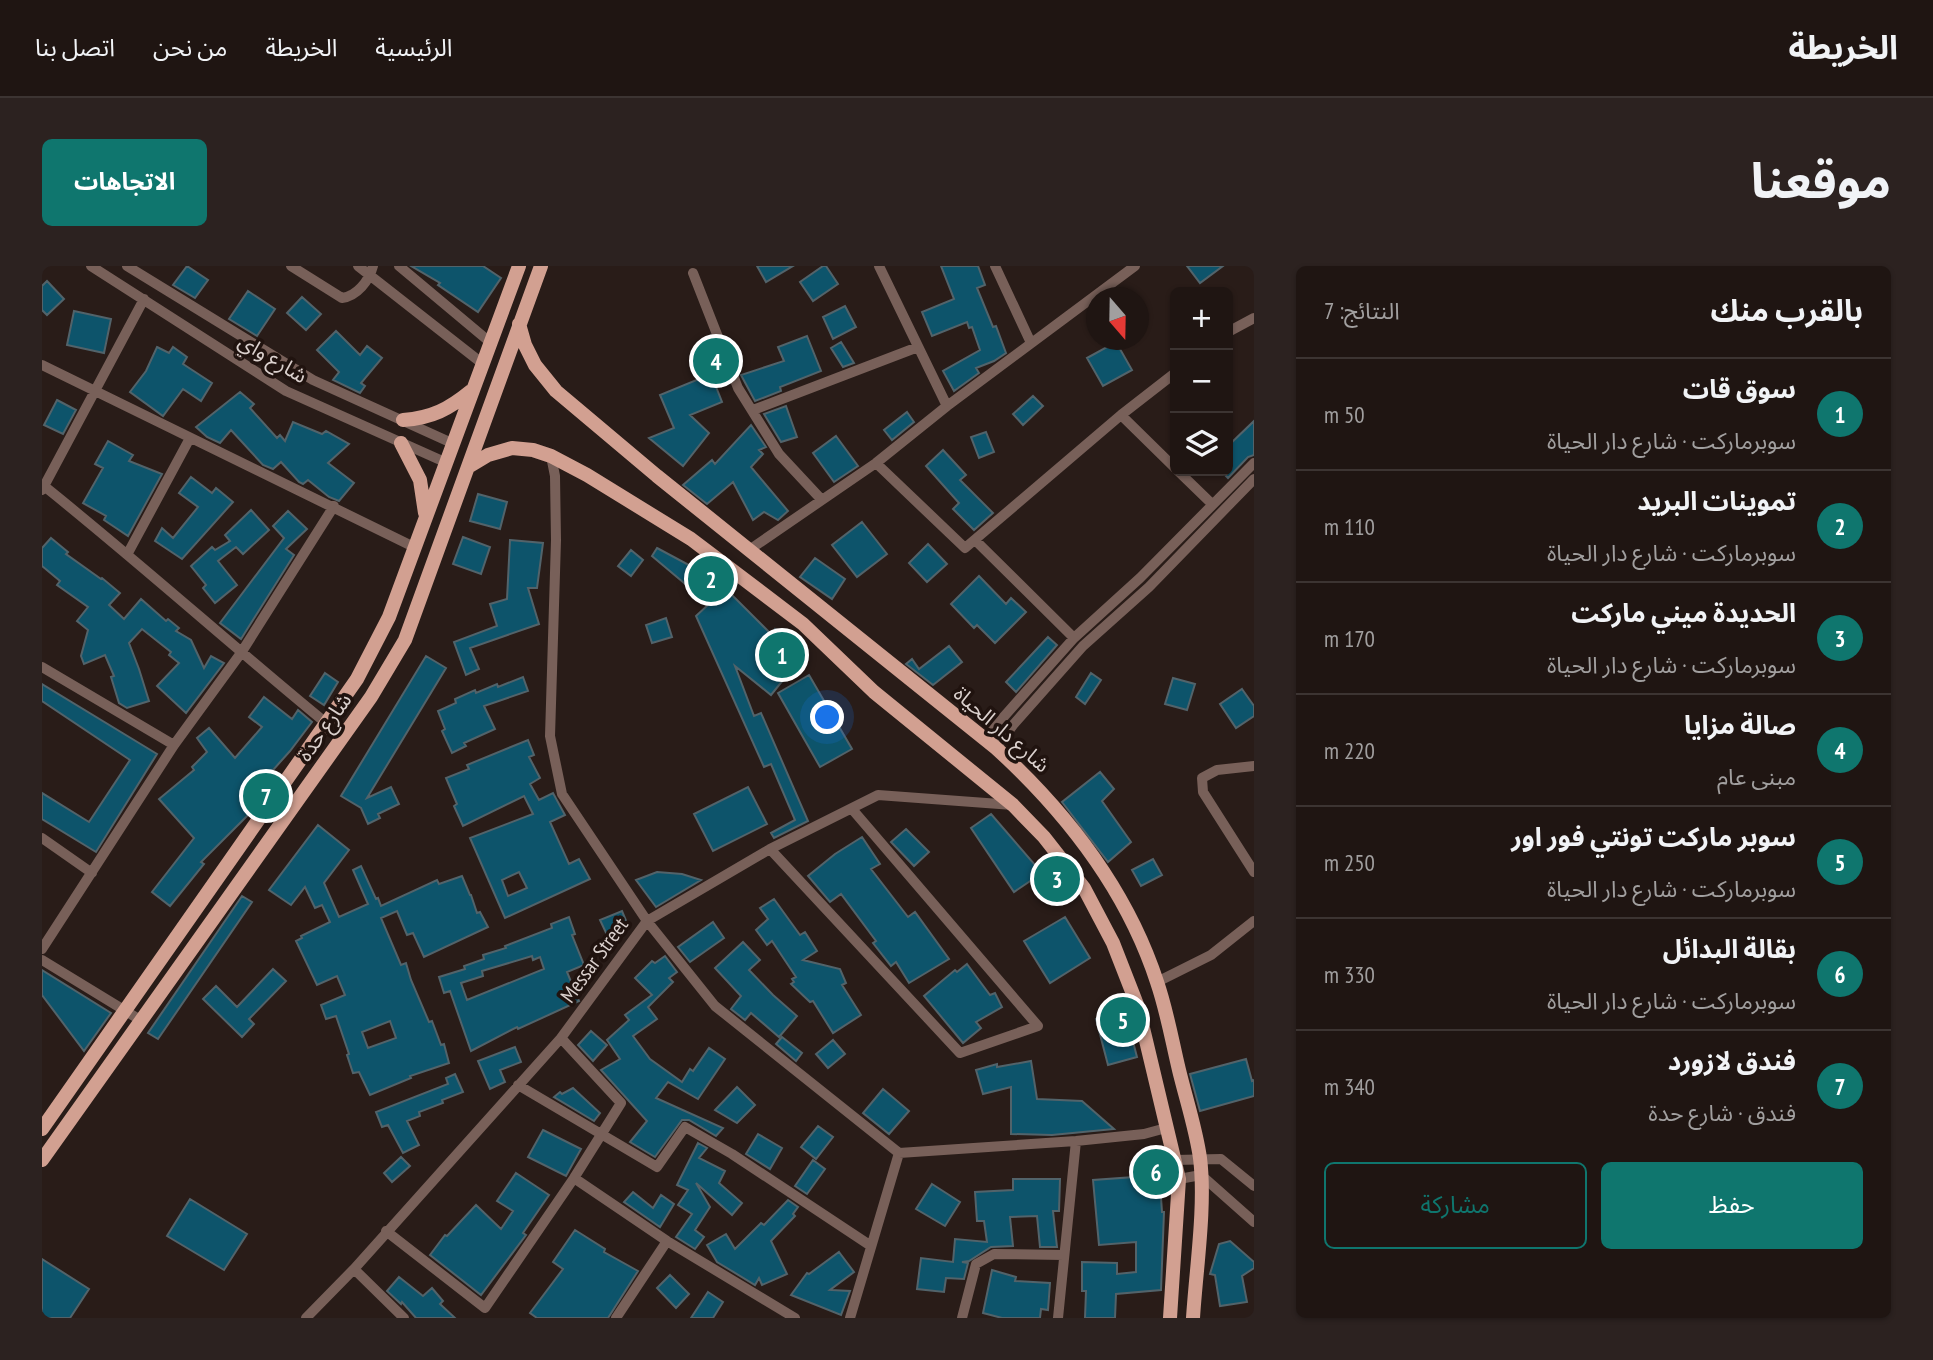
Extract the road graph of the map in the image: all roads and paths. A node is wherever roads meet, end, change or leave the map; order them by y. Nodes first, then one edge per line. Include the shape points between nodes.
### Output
1 (93, 266) edge
2 (127, 266) edge
3 (291, 266) edge
4 (358, 266) edge
5 (399, 266) edge
6 (519, 266) edge
7 (541, 266) edge
8 (879, 266) edge
9 (995, 266) edge
10 (1135, 266) edge
11 (372, 271) edge
12 (693, 273) dead end
13 (144, 299) junction
14 (1254, 318) edge
15 (519, 324) junction
16 (1233, 329) edge
17 (491, 343) junction
18 (1031, 343) junction
19 (918, 347) junction
20 (483, 363) junction
21 (42, 365) edge
22 (1170, 377) edge
23 (95, 390) junction
24 (472, 390) junction
25 (947, 406) junction
26 (754, 410) junction
27 (1121, 415) junction
28 (403, 420) junction
29 (190, 438) junction
30 (401, 443) junction
31 (454, 444) junction
32 (551, 456) junction
33 (1170, 462) edge
34 (447, 463) junction
35 (876, 463) junction
36 (1254, 463) edge
37 (468, 467) junction
38 (1184, 476) edge
39 (1254, 479) edge
40 (43, 488) edge
41 (820, 498) junction
42 (1212, 504) junction
43 (334, 506) junction
44 (426, 520) junction
45 (975, 540) junction
46 (416, 548) junction
47 (749, 550) junction
48 (128, 553) junction
49 (434, 554) junction
50 (816, 605) junction
51 (803, 624) junction
52 (1074, 638) junction
53 (241, 653) junction
54 (42, 667) edge
55 (326, 723) junction
56 (990, 743) junction
57 (174, 745) junction
58 (1254, 766) edge
59 (1013, 805) junction
60 (852, 810) junction
61 (42, 838) edge
62 (770, 849) junction
63 (1254, 872) edge
64 (92, 873) junction
65 (1105, 874) junction
66 (1084, 888) junction
67 (1254, 921) edge
68 (647, 922) junction
69 (42, 949) edge
70 (42, 960) edge
71 (1157, 982) junction
72 (127, 1011) junction
73 (142, 1021) junction
74 (561, 1038) junction
75 (518, 1086) junction
76 (1166, 1128) junction
77 (42, 1129) edge
78 (602, 1133) junction
79 (1076, 1141) junction
80 (899, 1153) junction
81 (1200, 1158) junction
82 (42, 1160) edge
83 (1175, 1160) junction
84 (1201, 1175) junction
85 (574, 1178) junction
86 (1179, 1179) junction
87 (1254, 1186) edge
88 (1254, 1222) edge
89 (386, 1231) junction
90 (667, 1241) junction
91 (872, 1246) junction
92 (1064, 1255) junction
93 (354, 1269) junction
94 (311, 1316) edge
95 (404, 1318) edge
96 (615, 1318) edge
97 (795, 1318) edge
98 (850, 1318) edge
99 (962, 1318) edge
100 (1058, 1318) edge
101 (1170, 1318) edge
102 (1193, 1318) edge

1 - 13 street, شارع واي
2 - 28 street, شارع واي via 313,380
3 - 11 street via 341,299 352,297
4 - 11 street
5 - 17 street
6 - 17 main road, شارع حدة
7 - 15 main road, شارع حدة
8 - 19 street
9 - 18 street
10 - 18 street
11 - 20 street
12 - 26 street via 738,388
13 - 23 street
13 - 30 street, شارع واي via 286,391
14 - 16 street
15 - 37 main road, شارع حدة
15 - 47 main road, شارع دار الحياة via 535,365 556,391
17 - 20 main road, شارع حدة
18 - 25 street
19 - 25 street
19 - 26 street
20 - 24 main road, شارع حدة
21 - 23 street
22 - 27 street
23 - 29 street
23 - 40 street
24 - 28 main road via 444,411
24 - 31 main road, شارع حدة
25 - 35 street
26 - 41 street via 779,454
27 - 33 street
27 - 45 street
28 - 31 street, شارع واي
29 - 43 street
29 - 48 street
30 - 34 street, شارع واي
30 - 44 main road via 420,480
31 - 34 main road, شارع حدة
32 - 37 main road via 512,448
32 - 51 main road via 691,539
32 - 68 street via 556,540 550,736 562,794
34 - 44 main road, شارع حدة
35 - 41 street
35 - 45 street via 965,548
36 - 42 street
37 - 49 main road, شارع حدة
38 - 42 street
39 - 56 street via 1149,587 1083,646 1013,725
40 - 48 street
41 - 47 street
42 - 52 street
43 - 46 street
43 - 53 street
44 - 46 main road, شارع حدة
45 - 52 street
46 - 49 main road
46 - 55 main road, شارع حدة via 390,617 358,678
47 - 50 main road, شارع دار الحياة
48 - 53 street
49 - 73 main road, شارع حدة via 405,640 371,697
50 - 51 main road
50 - 56 main road, شارع دار الحياة
51 - 59 main road via 874,692
52 - 56 street
53 - 55 street
53 - 57 street
54 - 57 street
55 - 72 main road, شارع حدة
56 - 65 main road, شارع دار الحياة via 1062,814
57 - 64 street
58 - 63 street via 1202,778 1203,792
59 - 60 street, Messar Street via 878,795
59 - 66 main road
60 - 62 street, Messar Street
60 - 62 street via 1038,1026 960,1053
61 - 64 street
62 - 68 street, Messar Street
64 - 69 street
65 - 66 main road
65 - 71 main road, شارع دار الحياة via 1134,926
66 - 76 main road via 1113,943 1138,1007
67 - 71 street via 1211,955
68 - 74 street, Messar Street
68 - 80 street via 715,1006
70 - 72 street
71 - 81 main road, شارع دار الحياة
72 - 73 street
72 - 77 main road, شارع حدة
73 - 82 main road, شارع حدة
74 - 75 street, Messar Street
74 - 78 street via 621,1103
75 - 78 street
75 - 89 street, Messar Street
76 - 79 street
76 - 83 main road
78 - 85 street
78 - 91 street via 657,1167 685,1127
79 - 80 street
79 - 92 street
80 - 91 street
81 - 83 street
81 - 84 main road, شارع دار الحياة
81 - 87 street via 1221,1159
83 - 86 main road
84 - 86 street
84 - 88 street
84 - 102 main road, شارع دار الحياة
85 - 89 street via 485,1308
85 - 90 street
86 - 101 main road
89 - 93 street, Messar Street
90 - 96 street
90 - 97 street
91 - 98 street
92 - 99 street via 994,1254 976,1264
92 - 100 street
93 - 94 street, Messar Street
93 - 95 street

